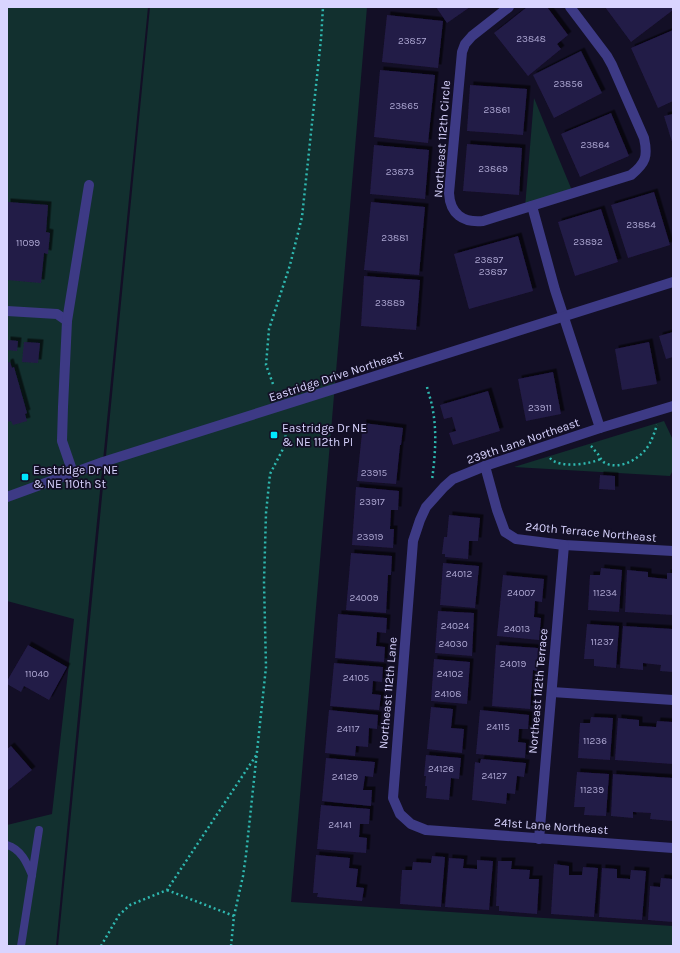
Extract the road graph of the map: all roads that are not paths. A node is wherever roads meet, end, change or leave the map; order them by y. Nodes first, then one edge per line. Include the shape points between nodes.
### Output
1 (509, 7) edge
2 (570, 7) edge
3 (89, 185) dead end
4 (532, 206) junction
5 (673, 282) edge
6 (7, 311) edge
7 (565, 317) junction
8 (67, 321) junction
9 (673, 406) edge
10 (600, 428) junction
11 (485, 466) junction
12 (73, 473) junction
13 (7, 497) edge
14 (413, 541) joint
15 (564, 545) junction
16 (673, 551) edge
17 (552, 692) junction
18 (673, 700) edge
19 (39, 830) dead end
20 (426, 830) joint
21 (539, 839) junction
22 (7, 845) edge
23 (673, 848) edge
24 (32, 876) junction
25 (21, 946) edge

1 - 4 street, Northeast 112th Circle via 472,36 462,52 449,202 458,216 477,221
2 - 4 street, Northeast 112th Circle via 612,65 644,138 645,159 640,168 631,175
3 - 8 street
4 - 7 street
5 - 7 street, Eastridge Drive Northeast
6 - 8 street via 57,314
7 - 10 street
7 - 12 street, Eastridge Drive Northeast
8 - 12 street via 62,441
9 - 10 street, 239th Lane Northeast
10 - 11 street, 239th Lane Northeast
11 - 14 street, 239th Lane Northeast via 453,479 444,487 426,508
11 - 15 street, 240th Terrace Northeast via 505,532 516,539
12 - 13 street, Eastridge Drive Northeast
14 - 20 street, Northeast 112th Lane via 393,798 400,814 411,824
15 - 16 street, 240th Terrace Northeast
15 - 17 street, Northeast 112th Terrace
17 - 18 street
17 - 21 street, Northeast 112th Terrace
19 - 24 lane
20 - 21 street, 241st Lane Northeast
21 - 23 street, 241st Lane Northeast
22 - 24 lane via 26,861
24 - 25 lane

